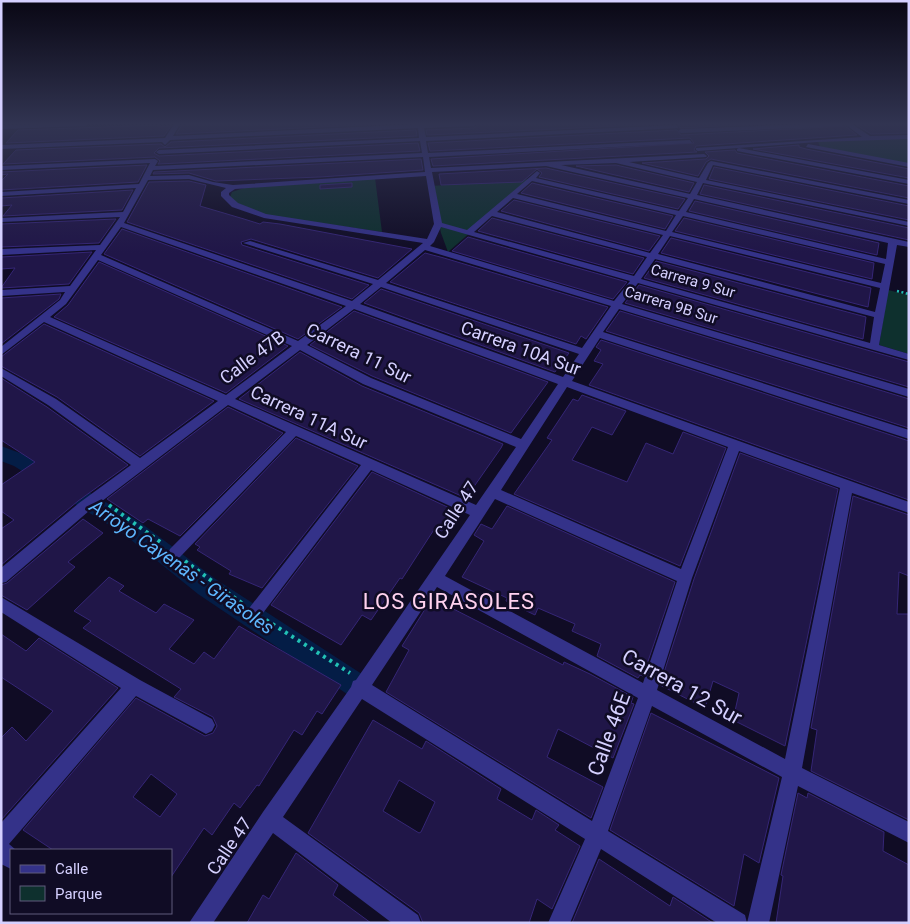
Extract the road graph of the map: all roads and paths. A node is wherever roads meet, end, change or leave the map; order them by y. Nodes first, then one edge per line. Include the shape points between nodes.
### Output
1 (34, 167) edge
2 (151, 167) edge
3 (205, 167) edge
4 (288, 167) edge
5 (327, 167) edge
6 (428, 167) edge
7 (500, 167) edge
8 (542, 167) edge
9 (559, 167) edge
10 (645, 167) edge
11 (705, 167) edge
12 (745, 167) edge
13 (830, 167) edge
14 (1, 168) edge
15 (287, 172) junction
16 (429, 172) junction
17 (145, 178) junction
18 (532, 179) junction
19 (702, 181) junction
20 (909, 182) edge
21 (139, 186) junction
22 (233, 187) junction
23 (1, 194) edge
24 (511, 195) junction
25 (693, 196) junction
26 (909, 202) edge
27 (491, 213) junction
28 (681, 214) junction
29 (123, 219) junction
30 (1, 220) edge
31 (438, 224) junction
32 (909, 224) edge
33 (469, 232) junction
34 (668, 233) junction
35 (893, 241) junction
36 (247, 243) dead end
37 (427, 245) junction
38 (909, 245) edge
39 (100, 251) junction
40 (1, 252) edge
41 (652, 256) junction
42 (889, 262) junction
43 (636, 280) junction
44 (381, 284) junction
45 (884, 288) junction
46 (73, 289) junction
47 (1, 292) edge
48 (617, 304) junction
49 (354, 305) junction
50 (880, 316) junction
51 (44, 318) junction
52 (598, 334) junction
53 (299, 345) junction
54 (874, 347) junction
55 (1, 352) edge
56 (584, 352) junction
57 (909, 357) edge
58 (1, 371) edge
59 (564, 382) junction
60 (909, 393) edge
61 (227, 398) junction
62 (295, 430) junction
63 (909, 435) edge
64 (523, 445) junction
65 (735, 445) junction
66 (139, 464) junction
67 (370, 464) junction
68 (847, 485) junction
69 (491, 491) junction
70 (97, 497) junction
71 (909, 508) edge
72 (477, 512) junction
73 (175, 553) junction
74 (1, 577) edge
75 (435, 578) junction
76 (685, 578) junction
77 (1, 604) edge
78 (255, 612) junction
79 (361, 684) junction
80 (134, 686) junction
81 (648, 693) junction
82 (206, 726) dead end
83 (792, 773) junction
84 (270, 818) junction
85 (909, 833) edge
86 (597, 835) junction
87 (1, 838) edge
88 (200, 923) edge
89 (410, 923) edge
90 (559, 923) edge
91 (737, 923) edge
92 (758, 923) edge

1 - 14 street
2 - 17 street
3 - 15 street
4 - 15 street
5 - 15 street
6 - 16 street
7 - 16 street
8 - 18 street
9 - 25 street
10 - 19 street
11 - 19 street, Calle 47
12 - 26 street
13 - 20 street
15 - 16 street
15 - 22 street
16 - 31 street
17 - 21 street
17 - 22 street via 189,177
18 - 24 street
18 - 28 street
19 - 25 street, Calle 47
19 - 32 street
21 - 23 street
21 - 29 street
22 - 37 street, Carrera 9B Sur via 225,192 225,196 235,205 264,216
24 - 27 street
24 - 34 street
25 - 28 street, Calle 47
25 - 35 street
27 - 33 street
27 - 41 street
28 - 34 street, Calle 47
28 - 42 street
29 - 30 street
29 - 39 street
29 - 49 street, Carrera 10A Sur
31 - 33 street, Carrera 9 Sur
31 - 37 street, Calle 47B
33 - 43 street, Carrera 9 Sur
34 - 41 street, Calle 47
34 - 45 street
35 - 38 street
35 - 42 street
36 - 44 street
37 - 44 street, Calle 47B
37 - 48 street, Carrera 9B Sur
39 - 40 street
39 - 46 street
39 - 53 street, Carrera 11 Sur
41 - 43 street, Calle 47
41 - 50 street
42 - 45 street
43 - 48 street, Calle 47
43 - 54 street, Carrera 9 Sur
44 - 49 street, Calle 47B
44 - 56 street
45 - 50 street
46 - 47 street
46 - 51 street via 64,302
48 - 52 street, Calle 47
48 - 60 street, Carrera 9B Sur
49 - 53 street, Calle 47B
49 - 59 street, Carrera 10A Sur
50 - 54 street
51 - 55 street
51 - 61 street, Carrera 11A Sur
52 - 56 street, Calle 47
52 - 63 street
53 - 61 street, Calle 47B
53 - 64 street, Carrera 11 Sur via 367,381
54 - 57 street, Carrera 9 Sur
56 - 59 street, Calle 47
58 - 66 street via 52,402
59 - 64 street, Calle 47
59 - 65 street, Carrera 10A Sur
61 - 62 street, Carrera 11A Sur
61 - 66 street, Calle 47B
62 - 67 street, Carrera 11A Sur
62 - 73 street
64 - 69 street, Calle 47
65 - 68 street, Carrera 10A Sur
65 - 76 street, Calle 46E
66 - 70 street, Calle 47B
67 - 72 street, Carrera 11A Sur
67 - 78 street
68 - 71 street, Carrera 10A Sur
68 - 83 street
69 - 72 street, Calle 47
69 - 76 street
70 - 73 path
70 - 74 street, Calle 47B
72 - 75 street, Calle 47
73 - 78 path
75 - 79 street, Calle 47
75 - 81 street, Carrera 12 Sur
76 - 81 street, Calle 46E
77 - 80 street
78 - 79 path
79 - 84 street, Calle 47
79 - 86 street
80 - 82 street
80 - 87 street
81 - 83 street, Carrera 12 Sur
81 - 86 street, Calle 46E
83 - 85 street, Carrera 12 Sur
83 - 92 street
84 - 88 street, Calle 47
84 - 89 street
86 - 90 street, Calle 46E
86 - 91 street

